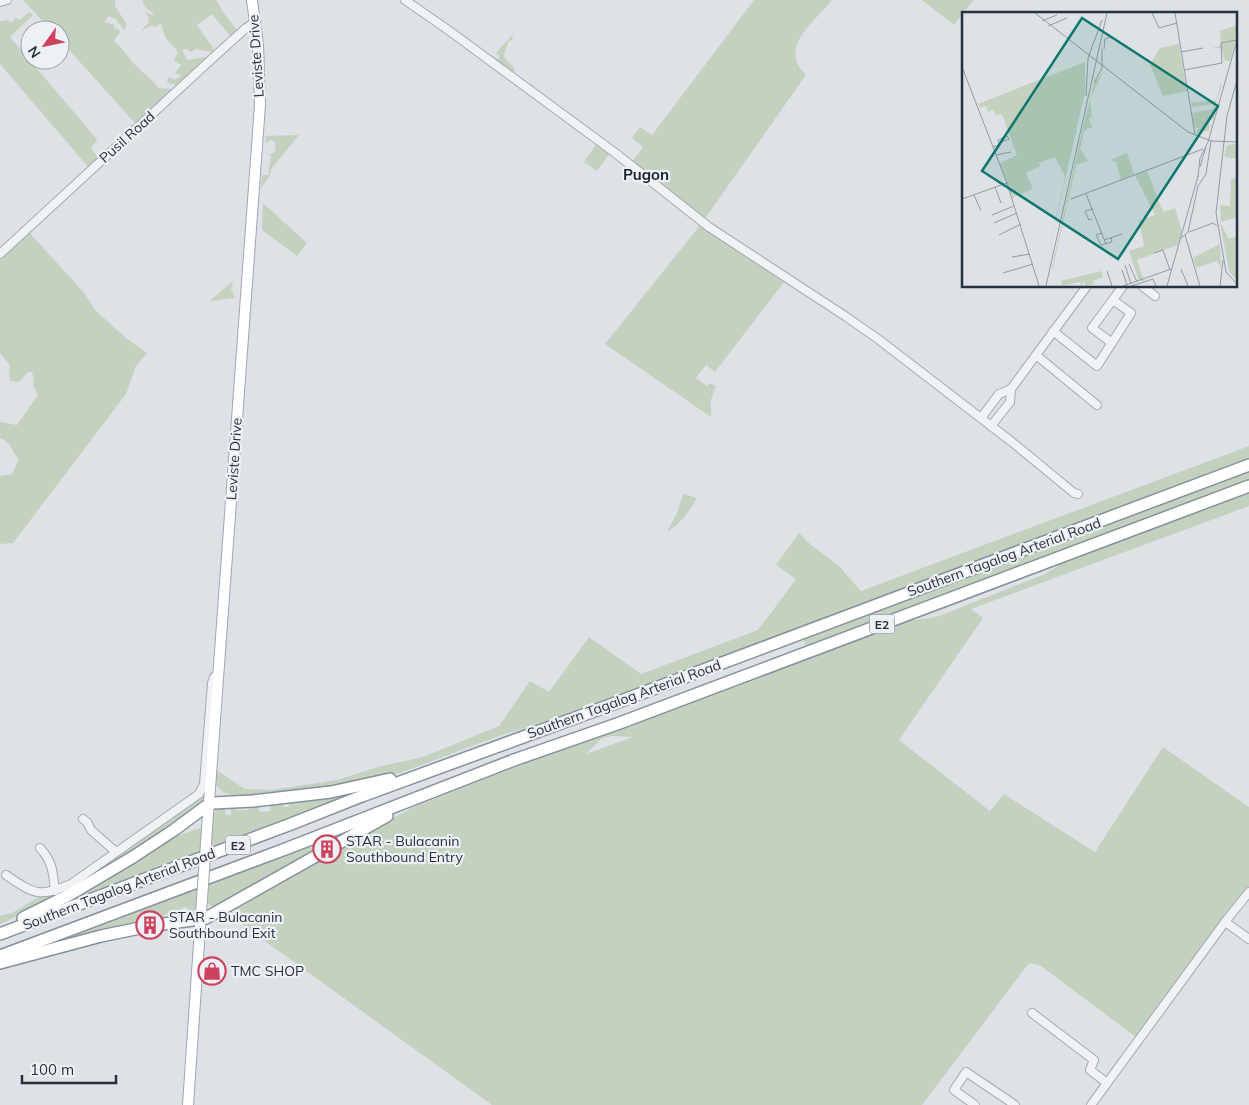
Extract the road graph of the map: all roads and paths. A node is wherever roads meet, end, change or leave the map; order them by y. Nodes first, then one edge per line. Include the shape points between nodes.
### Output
1 (7, 0) edge
2 (252, 0) edge
3 (405, 0) edge
4 (0, 2) edge
5 (255, 22) junction
6 (0, 254) edge
7 (1085, 288) edge
8 (1122, 288) edge
9 (1145, 288) edge
10 (1155, 296) dead end
11 (1113, 300) junction
12 (1053, 331) junction
13 (1112, 343) junction
14 (1036, 355) junction
15 (1011, 389) junction
16 (1097, 405) dead end
17 (981, 418) junction
18 (992, 426) junction
19 (1249, 465) edge
20 (1249, 486) edge
21 (1078, 494) dead end
22 (219, 677) junction
23 (475, 754) junction
24 (457, 783) junction
25 (209, 804) junction
26 (83, 819) dead end
27 (40, 848) dead end
28 (116, 852) junction
29 (6, 875) dead end
30 (55, 891) junction
31 (1249, 892) edge
32 (201, 919) junction
33 (1225, 922) junction
34 (0, 928) edge
35 (0, 934) edge
36 (1249, 940) edge
37 (0, 956) edge
38 (0, 963) edge
39 (1032, 1013) dead end
40 (1107, 1083) junction
41 (188, 1105) edge
42 (975, 1105) edge
43 (1015, 1105) edge
44 (1091, 1105) edge

1 - 4 street
2 - 5 main road, Leviste Drive
3 - 17 street via 614,152 709,227 845,316
5 - 6 street, Pusil Road
5 - 22 main road, Leviste Drive via 260,105
7 - 12 street
8 - 11 street
9 - 10 street
11 - 13 street via 1131,313
11 - 13 street via 1092,328
12 - 13 street via 1097,366
12 - 14 street
14 - 15 street
14 - 16 street
15 - 17 street via 999,394
15 - 18 street via 1010,402
17 - 18 street
18 - 21 street
19 - 23 highway, Southern Tagalog Arterial Road / E2
20 - 24 highway, Southern Tagalog Arterial Road / E2
22 - 25 main road, Leviste Drive
22 - 28 street via 212,683 202,791
23 - 25 highway via 346,789
23 - 35 highway, Southern Tagalog Arterial Road / E2
24 - 32 highway via 368,825
24 - 37 highway, Southern Tagalog Arterial Road / E2
25 - 32 main road, Leviste Drive, bridge
25 - 34 highway via 155,843 87,884
26 - 28 street
27 - 30 street via 49,857
28 - 30 street via 71,884
29 - 30 street via 29,890 40,893
31 - 33 street
32 - 38 highway via 101,936
32 - 41 main road, Leviste Drive
33 - 36 street
33 - 40 street
39 - 40 street via 1094,1060 1090,1070
40 - 44 street
42 - 43 street via 954,1090 966,1072

